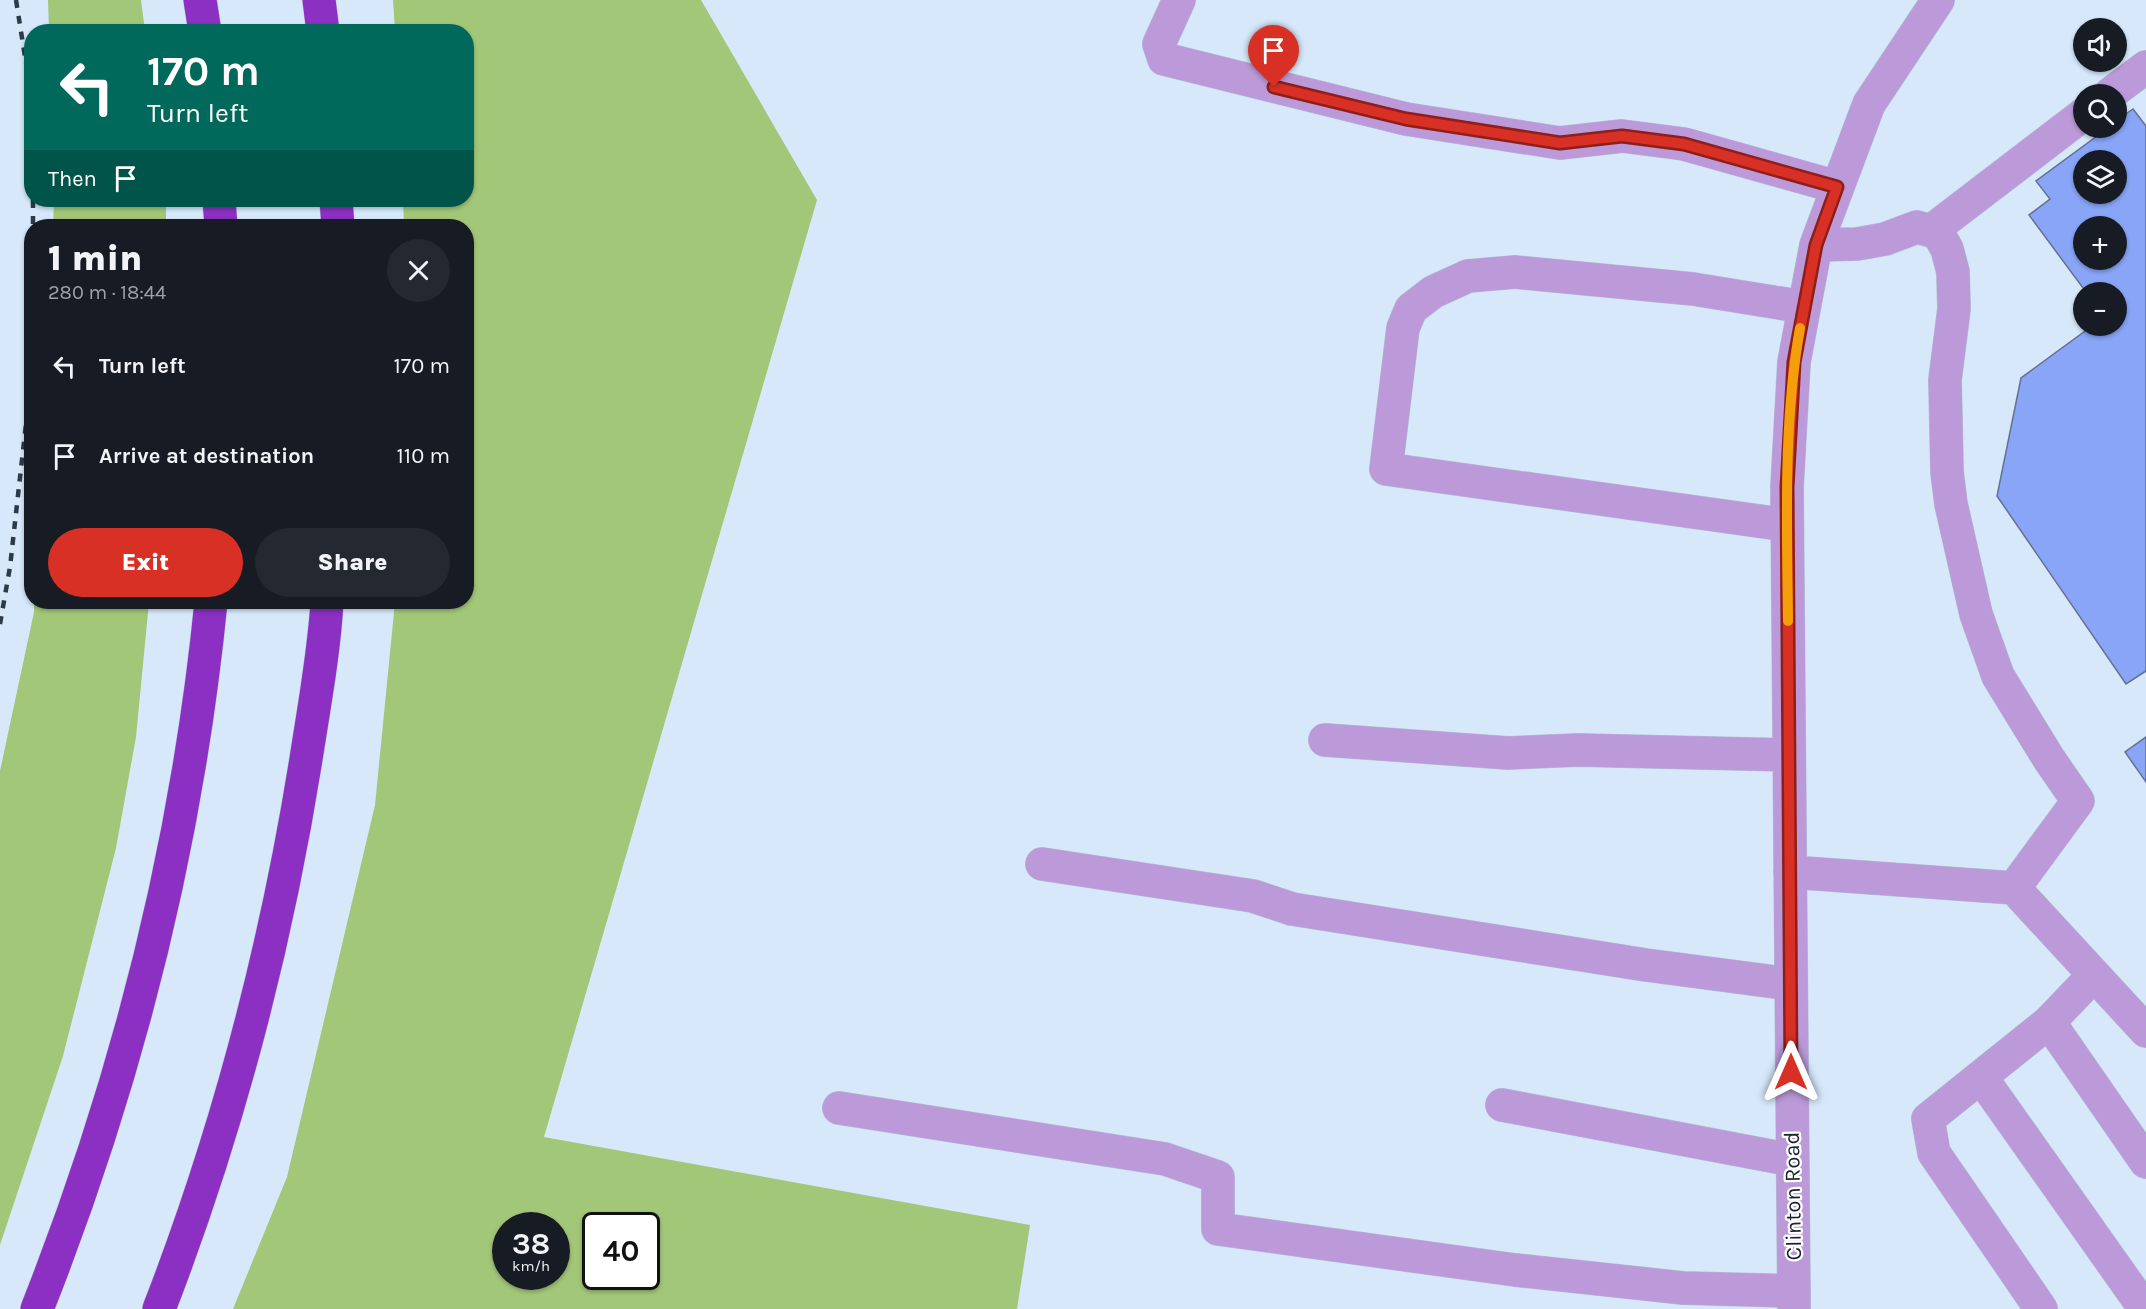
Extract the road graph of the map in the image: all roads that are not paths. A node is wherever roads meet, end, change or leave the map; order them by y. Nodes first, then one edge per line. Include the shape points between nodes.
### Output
1 (200, 0) edge
2 (319, 0) edge
3 (1179, 0) edge
4 (1938, 0) edge
5 (204, 24) edge
6 (322, 24) edge
7 (2146, 67) edge
8 (2123, 84) edge
9 (2073, 122) edge
10 (1837, 187) junction
11 (1931, 231) junction
12 (1816, 245) junction
13 (1804, 307) junction
14 (1787, 525) junction
15 (209, 609) edge
16 (326, 609) edge
17 (1324, 740) dead end
18 (1789, 754) junction
19 (1042, 864) dead end
20 (1790, 872) junction
21 (2014, 888) junction
22 (2094, 975) junction
23 (1791, 984) junction
24 (2049, 1022) junction
25 (2146, 1031) edge
26 (1981, 1077) junction
27 (1502, 1105) dead end
28 (839, 1108) dead end
29 (1792, 1160) junction
30 (2146, 1162) edge
31 (1794, 1300) edge
32 (37, 1309) edge
33 (159, 1309) edge
34 (2041, 1309) edge
35 (2145, 1309) edge

1 - 5 highway
2 - 6 highway
3 - 10 street via 1159,44 1164,59 1406,119 1560,143 1622,136 1684,144
4 - 10 street, Clinton Road via 1869,104
7 - 8 street
9 - 11 street
10 - 12 street, Clinton Road
11 - 12 street via 1917,226 1885,239
11 - 21 street via 1938,233 1947,249 1953,272 1954,309 1945,380 1947,472 1976,614 1998,676 2078,801
12 - 13 street, Clinton Road
13 - 14 street, Clinton Road via 1794,362
13 - 14 street via 1594,278 1515,272 1468,276 1433,292 1411,309 1403,328 1386,469
14 - 18 street, Clinton Road
15 - 32 highway via 181,812 136,1014 107,1112
16 - 33 highway via 297,815 267,960 217,1147
17 - 18 street via 1508,753 1578,750
18 - 20 street, Clinton Road
19 - 23 street via 1253,896 1292,909
20 - 21 street
20 - 23 street, Clinton Road
21 - 22 street
22 - 24 street
22 - 25 street
23 - 29 street, Clinton Road
24 - 26 street
24 - 30 street
26 - 34 street via 1928,1119 1934,1153
26 - 35 street
27 - 29 street
28 - 31 street via 1165,1159 1218,1177 1218,1229 1515,1270
29 - 31 street, Clinton Road

